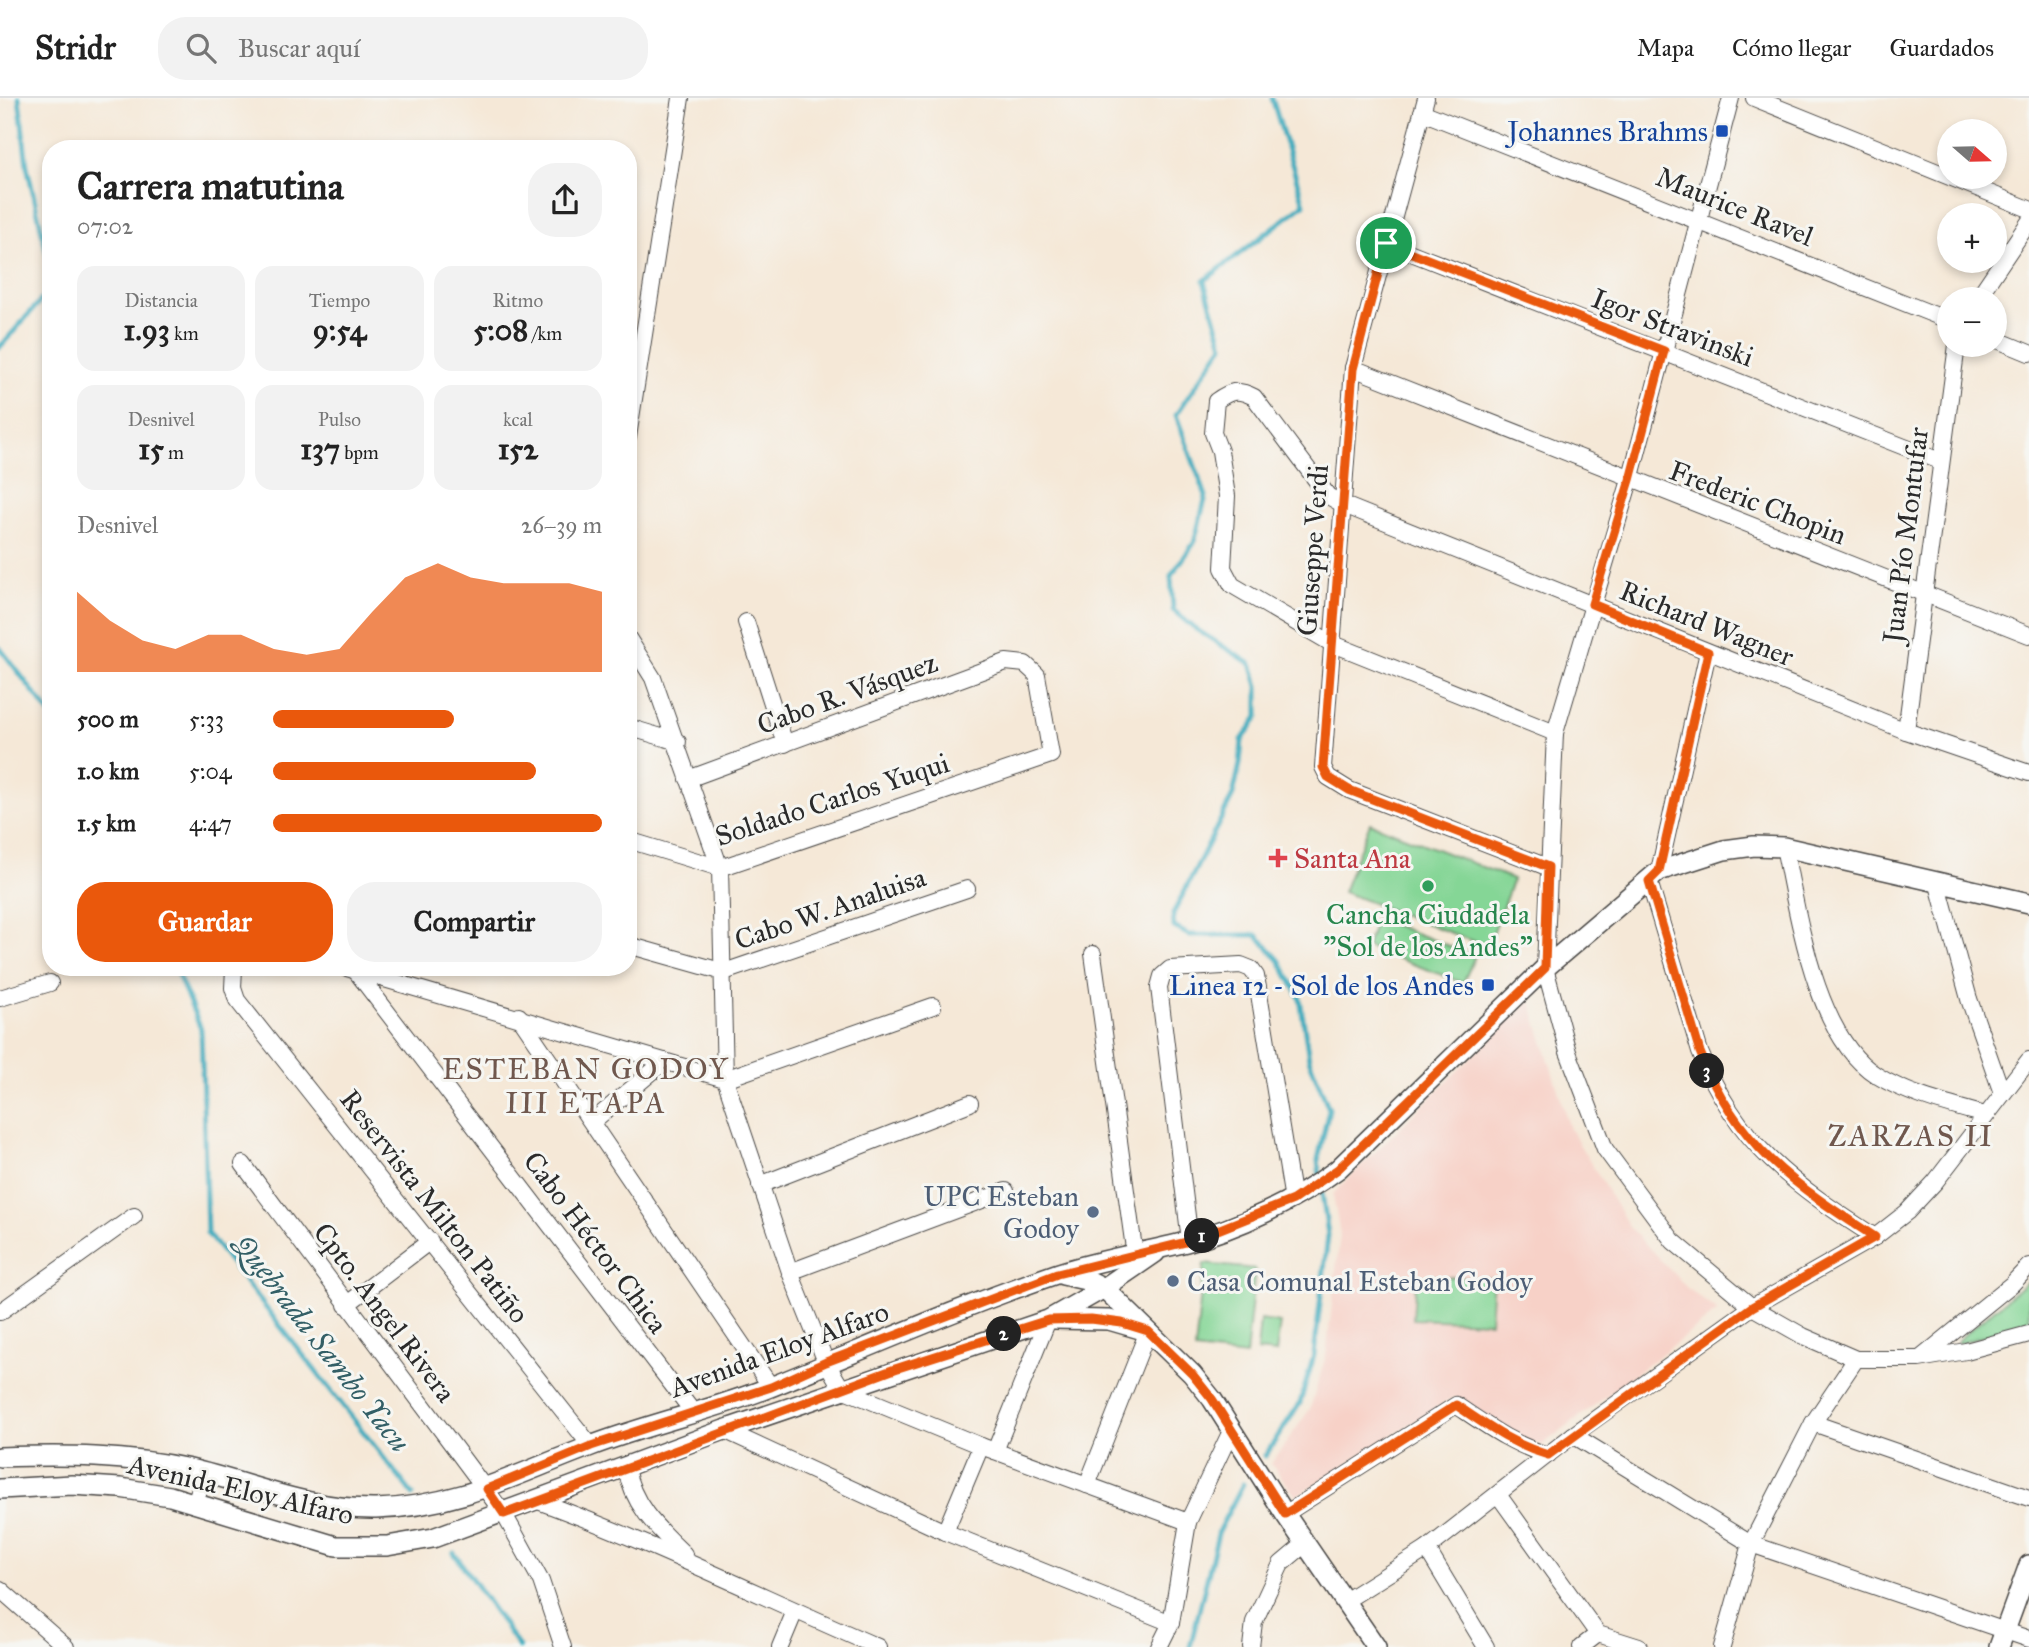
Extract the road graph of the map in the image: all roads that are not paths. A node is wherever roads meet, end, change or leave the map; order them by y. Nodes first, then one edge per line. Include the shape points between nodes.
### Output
1 (681, 98) edge
2 (1731, 98) edge
3 (1754, 98) edge
4 (1424, 105) edge
5 (2029, 209) edge
6 (1696, 218) junction
7 (2029, 222) edge
8 (1386, 243) junction
9 (1985, 287) edge
10 (1937, 316) edge
11 (2007, 344) edge
12 (1664, 351) junction
13 (2029, 353) edge
14 (1955, 357) edge
15 (1353, 369) junction
16 (637, 379) edge
17 (1940, 461) junction
18 (1630, 480) junction
19 (1344, 505) junction
20 (1923, 594) junction
21 (1592, 604) junction
22 (746, 622) dead end
23 (2029, 635) edge
24 (1331, 643) junction
25 (637, 652) edge
26 (1708, 652) junction
27 (637, 730) edge
28 (1906, 731) junction
29 (1555, 733) junction
30 (678, 742) junction
31 (785, 744) junction
32 (1051, 755) joint
33 (2029, 773) edge
34 (688, 779) junction
35 (637, 844) edge
36 (1784, 847) junction
37 (720, 867) junction
38 (1548, 867) junction
39 (1654, 876) junction
40 (1937, 881) junction
41 (967, 889) dead end
42 (2029, 902) edge
43 (637, 948) edge
44 (1093, 954) dead end
45 (1545, 968) junction
46 (724, 972) junction
47 (234, 976) edge
48 (356, 976) edge
49 (376, 976) edge
50 (50, 983) dead end
51 (0, 998) edge
52 (933, 1006) dead end
53 (519, 1016) junction
54 (665, 1060) junction
55 (2029, 1060) edge
56 (725, 1079) junction
57 (2003, 1093) junction
58 (970, 1103) dead end
59 (1986, 1115) junction
60 (592, 1122) junction
61 (243, 1164) dead end
62 (760, 1185) junction
63 (1006, 1191) dead end
64 (1299, 1196) junction
65 (134, 1216) dead end
66 (1875, 1237) junction
67 (430, 1241) junction
68 (1190, 1241) junction
69 (1135, 1260) junction
70 (2029, 1266) edge
71 (790, 1272) junction
72 (1057, 1274) junction
73 (1104, 1289) junction
74 (346, 1306) junction
75 (1752, 1307) junction
76 (0, 1312) edge
77 (1048, 1320) junction
78 (1148, 1331) junction
79 (2029, 1334) edge
80 (1856, 1359) junction
81 (1919, 1359) junction
82 (826, 1362) junction
83 (771, 1387) junction
84 (842, 1389) junction
85 (693, 1412) junction
86 (1813, 1423) junction
87 (724, 1430) junction
88 (1231, 1431) junction
89 (1573, 1436) junction
90 (591, 1446) junction
91 (988, 1448) junction
92 (1548, 1455) junction
93 (0, 1457) edge
94 (626, 1466) junction
95 (205, 1473) junction
96 (1087, 1485) junction
97 (0, 1489) edge
98 (487, 1489) junction
99 (1499, 1496) junction
100 (2029, 1498) edge
101 (538, 1501) junction
102 (195, 1503) junction
103 (504, 1514) junction
104 (1285, 1514) junction
105 (1188, 1522) junction
106 (945, 1532) junction
107 (1306, 1544) junction
108 (1751, 1544) junction
109 (1427, 1549) junction
110 (691, 1561) junction
111 (2029, 1565) edge
112 (0, 1590) edge
113 (1345, 1601) junction
114 (795, 1611) junction
115 (1171, 1623) junction
116 (1598, 1634) junction
117 (2002, 1639) edge
118 (2029, 1639) edge
119 (66, 1647) edge
120 (564, 1647) edge
121 (780, 1647) edge
122 (878, 1647) edge
123 (1159, 1647) edge
124 (1251, 1647) edge
125 (1376, 1647) edge
126 (1486, 1647) edge
127 (1581, 1647) edge
128 (1639, 1647) edge
129 (1722, 1647) edge

1 - 16 street
2 - 6 street
3 - 5 street
4 - 6 street, Maurice Ravel
4 - 8 street, Giuseppe Verdi
6 - 10 street, Maurice Ravel
6 - 12 street
7 - 9 street
8 - 12 street, Igor Stravinski
8 - 15 street, Giuseppe Verdi
11 - 13 street
12 - 17 street, Igor Stravinski
12 - 18 street
14 - 17 street, Juan Pío Montufar
15 - 18 street, Frederic Chopin
15 - 19 street, Giuseppe Verdi
17 - 20 street, Juan Pío Montufar
18 - 20 street, Frederic Chopin
18 - 21 street
19 - 21 street, Richard Wagner
19 - 24 street, Giuseppe Verdi
19 - 24 street, Richard Wagner via 1328,496 1254,397 1230,391 1216,401 1212,416 1227,496 1223,568 1232,585
20 - 23 street, Frederic Chopin
20 - 28 street, Juan Pío Montufar
21 - 26 street, Richard Wagner
21 - 29 street
22 - 31 street
24 - 29 street
24 - 38 street, Giuseppe Verdi via 1323,767 1328,777 1349,790
25 - 30 street via 653,678
26 - 28 street, Richard Wagner
26 - 39 street
27 - 30 street
28 - 33 street, Richard Wagner
29 - 38 street
30 - 34 street
31 - 32 street, Cabo R. Vásquez via 1006,663 1025,664 1037,675
31 - 34 street, Cabo R. Vásquez
32 - 37 street, Soldado Carlos Yuqui
34 - 37 street
35 - 37 street, Soldado Carlos Yuqui
36 - 39 street, Avenida Eloy Alfaro via 1724,850
36 - 40 street, Avenida Eloy Alfaro
36 - 59 street via 1801,928 1825,1006 1856,1055 1873,1073 1894,1085
37 - 46 street
38 - 45 street
39 - 45 street, Avenida Eloy Alfaro
39 - 66 street via 1700,1052 1735,1122 1800,1188
40 - 42 street, Avenida Eloy Alfaro
40 - 57 street via 1969,999
41 - 46 street, Cabo W. Analuisa
43 - 46 street, Cabo W. Analuisa
44 - 69 street
45 - 64 street, Avenida Eloy Alfaro via 1338,1169
45 - 75 street via 1568,1052 1605,1149 1673,1241
46 - 56 street
47 - 67 street, Reservista Milton Patiño via 237,1000
48 - 85 street, Cabo Héctor Chica
49 - 53 street
50 - 51 street
52 - 56 street
53 - 54 street
53 - 60 street
54 - 56 street
54 - 60 street
55 - 57 street
56 - 62 street
57 - 59 street
58 - 62 street
59 - 66 street via 1935,1182
60 - 83 street
61 - 74 street, Cpto. Angel Rivera
62 - 71 street
63 - 71 street
64 - 68 street, Avenida Eloy Alfaro
64 - 68 street via 1256,976 1241,965 1170,970 1159,987
65 - 76 street
66 - 75 street
67 - 74 street
67 - 90 street, Reservista Milton Patiño
68 - 69 street, Avenida Eloy Alfaro
69 - 72 street, Avenida Eloy Alfaro
69 - 73 street, Avenida Eloy Alfaro
70 - 81 street
71 - 82 street
72 - 73 street via 1090,1280
72 - 82 street, Avenida Eloy Alfaro
73 - 77 street, Avenida Eloy Alfaro
73 - 78 street
74 - 98 street, Cpto. Angel Rivera
75 - 80 street
75 - 89 street
77 - 78 street via 1109,1320
77 - 84 street, Avenida Eloy Alfaro
77 - 91 street
78 - 88 street via 1192,1374
78 - 96 street
79 - 81 street
80 - 81 street
80 - 86 street
82 - 83 street, Avenida Eloy Alfaro
82 - 84 street
83 - 85 street, Avenida Eloy Alfaro
84 - 87 street, Avenida Eloy Alfaro
84 - 91 street
85 - 90 street, Avenida Eloy Alfaro
86 - 100 street
86 - 108 street
87 - 94 street, Avenida Eloy Alfaro
87 - 106 street
88 - 104 street
88 - 105 street
89 - 92 street
89 - 108 street
90 - 98 street, Avenida Eloy Alfaro
91 - 96 street
91 - 106 street
92 - 99 street
92 - 104 street via 1503,1437 1456,1405
93 - 95 street, Avenida Eloy Alfaro via 130,1458
94 - 101 street, Avenida Eloy Alfaro
94 - 110 street via 640,1507
95 - 98 street, Avenida Eloy Alfaro via 301,1502 338,1507 419,1505
95 - 102 street
96 - 105 street
97 - 102 street, Avenida Eloy Alfaro via 120,1488
98 - 103 street, Cpto. Angel Rivera
99 - 109 street
99 - 116 street
101 - 103 street, Avenida Eloy Alfaro
101 - 110 street
102 - 103 street, Avenida Eloy Alfaro via 336,1546 387,1546 433,1538
103 - 120 street, Cpto. Angel Rivera via 541,1581
104 - 107 street
105 - 115 street
106 - 115 street
107 - 113 street
107 - 124 street via 1281,1564 1254,1622
108 - 117 street
108 - 129 street
109 - 113 street
109 - 126 street
110 - 114 street
111 - 117 street
112 - 119 street
113 - 125 street
114 - 121 street
114 - 122 street
115 - 123 street
116 - 127 street
116 - 128 street
117 - 118 street

